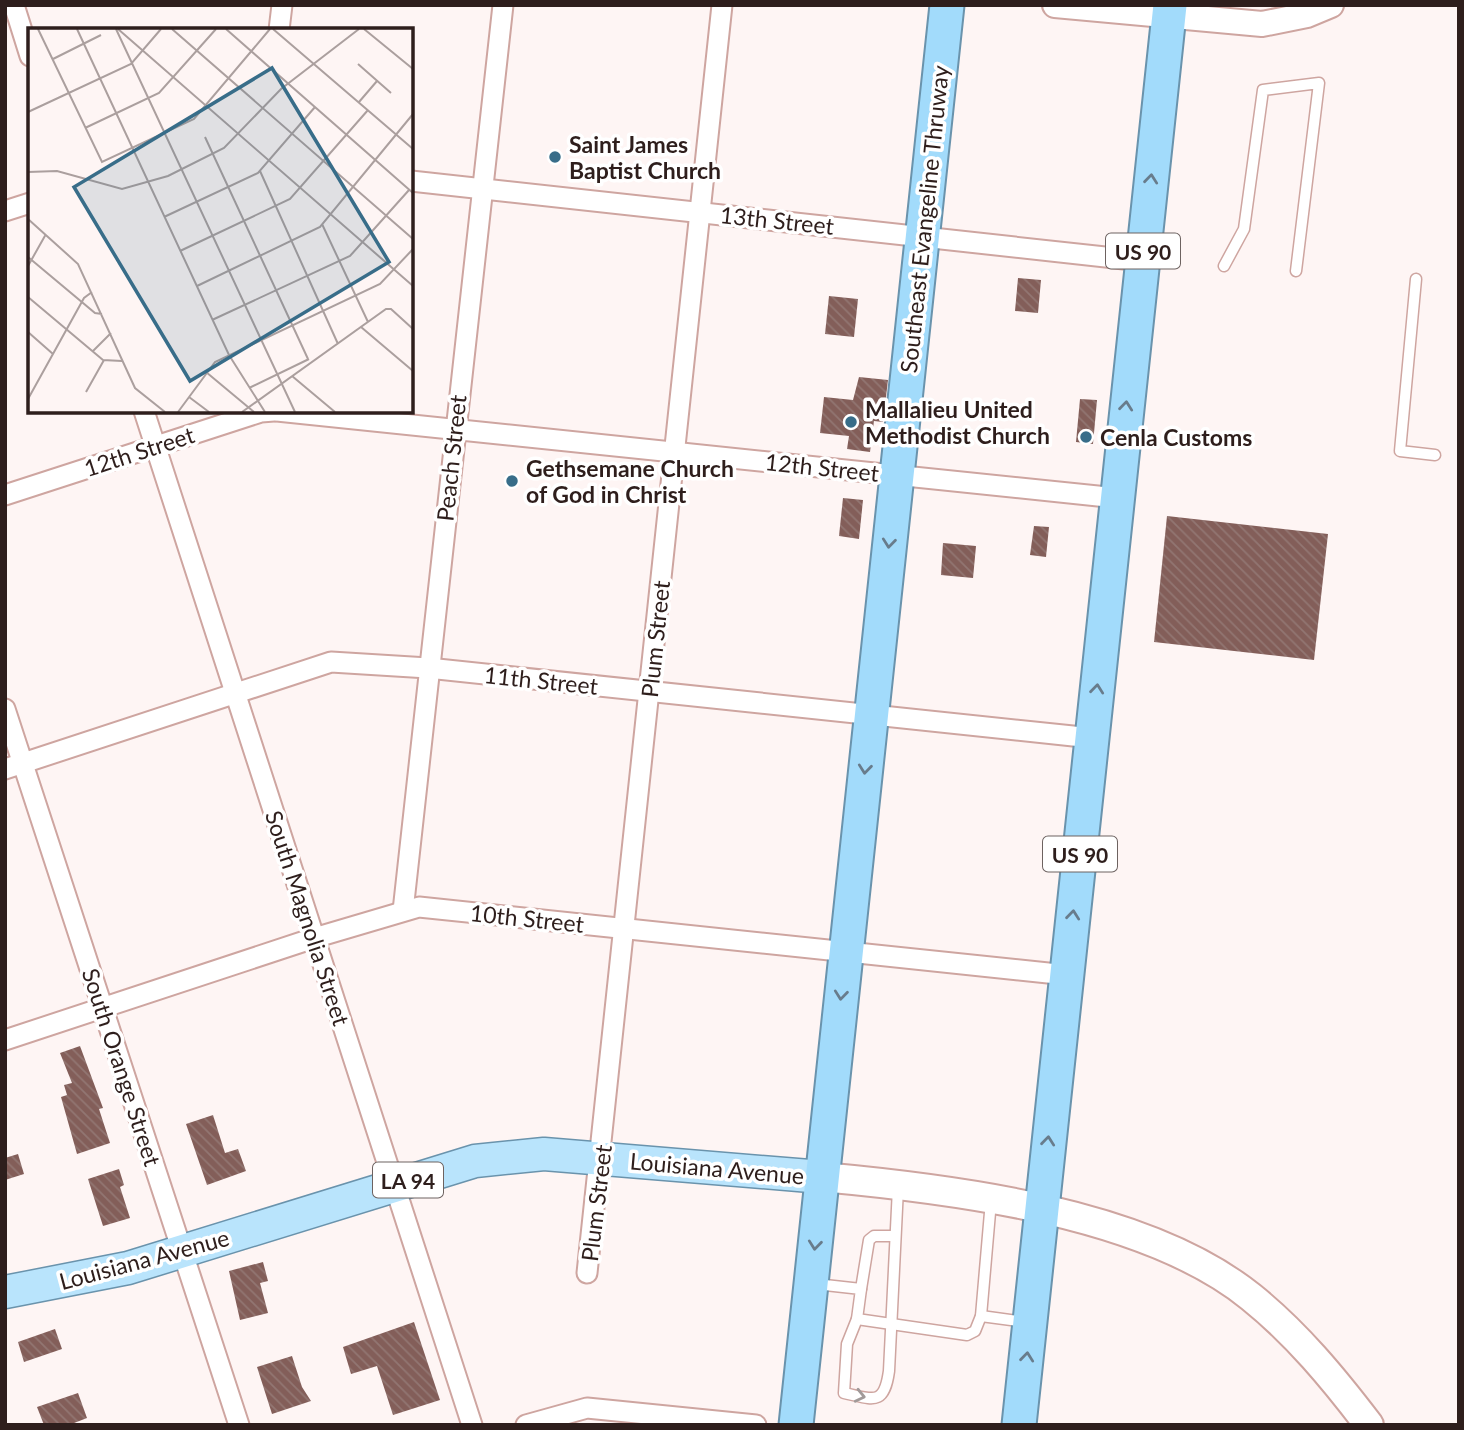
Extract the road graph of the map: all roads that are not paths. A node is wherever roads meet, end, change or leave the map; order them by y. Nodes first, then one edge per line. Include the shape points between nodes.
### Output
1 (14, 5) edge
2 (282, 5) edge
3 (503, 5) edge
4 (722, 5) edge
5 (947, 5) edge
6 (1331, 5) edge
7 (1068, 6) edge
8 (1170, 11) edge
9 (279, 28) edge
10 (28, 50) edge
11 (413, 181) edge
12 (480, 188) junction
13 (28, 204) edge
14 (5, 211) edge
15 (700, 212) junction
16 (922, 235) junction
17 (1142, 261) junction
18 (1224, 266) dead end
19 (1296, 271) dead end
20 (1416, 279) dead end
21 (145, 413) edge
22 (259, 413) edge
23 (294, 413) edge
24 (236, 416) edge
25 (454, 430) junction
26 (155, 446) junction
27 (676, 452) junction
28 (1435, 455) dead end
29 (897, 475) junction
30 (5, 495) edge
31 (1117, 498) junction
32 (428, 668) junction
33 (649, 691) junction
34 (236, 693) junction
35 (5, 709) edge
36 (871, 714) junction
37 (1092, 738) junction
38 (14, 766) edge
39 (403, 911) junction
40 (624, 929) junction
41 (314, 938) junction
42 (846, 951) junction
43 (1067, 975) junction
44 (103, 1008) junction
45 (5, 1040) edge
46 (601, 1158) junction
47 (822, 1177) junction
48 (898, 1184) junction
49 (395, 1185) junction
50 (991, 1197) junction
51 (1041, 1209) junction
52 (895, 1237) junction
53 (183, 1252) junction
54 (587, 1273) dead end
55 (811, 1283) junction
56 (861, 1289) junction
57 (5, 1292) edge
58 (981, 1316) junction
59 (857, 1319) junction
60 (889, 1322) junction
61 (1030, 1322) junction
62 (239, 1425) edge
63 (472, 1425) edge
64 (526, 1425) edge
65 (756, 1425) edge
66 (796, 1425) edge
67 (1019, 1425) edge
68 (1369, 1425) edge

1 - 10 street
2 - 9 street
3 - 12 street, Peach Street
4 - 15 street, Plum Street
5 - 16 highway, Southeast Evangeline Thruway
6 - 8 street via 1262,24
7 - 8 street
17 -> 8 highway, US 90
11 - 12 street, 13th Street
12 - 15 street, 13th Street
12 - 25 street, Peach Street
13 - 14 street
15 - 16 street, 13th Street
15 - 27 street, Plum Street
16 - 17 street, 13th Street
16 - 29 highway, Southeast Evangeline Thruway
31 -> 17 highway, US 90
18 - 19 lane via 1244,229 1263,90 1319,83
20 - 28 lane via 1400,451
21 - 26 street, South Magnolia Street
22 - 24 street, 12th Street
23 - 25 street, 12th Street
24 - 26 street, 12th Street
25 - 27 street, 12th Street
25 - 32 street, Peach Street
26 - 30 street, 12th Street
26 - 34 street, South Magnolia Street
27 - 29 street, 12th Street
27 - 33 street, Plum Street
29 - 31 street, 12th Street
29 -> 36 highway, Southeast Evangeline Thruway
37 -> 31 highway, US 90
32 - 33 street, 11th Street
32 - 34 street, 11th Street via 331,662
32 - 39 street, Peach Street
33 - 36 street, 11th Street
33 - 40 street, Plum Street
34 - 38 street, 11th Street
34 - 41 street, South Magnolia Street
35 - 38 street, South Orange Street
36 - 37 street, 11th Street
36 -> 42 highway, Southeast Evangeline Thruway
43 -> 37 highway, US 90
38 - 44 street, South Orange Street
39 - 40 street, 10th Street via 437,908
39 - 41 street, 10th Street
40 - 42 street, 10th Street
40 - 46 street, Plum Street
41 - 44 street, 10th Street
41 - 49 street, South Magnolia Street
42 - 43 street, 10th Street
42 -> 47 highway, Southeast Evangeline Thruway
51 -> 43 highway, US 90
44 - 45 street, 10th Street
44 - 53 street, South Orange Street
46 - 47 main road, Louisiana Avenue / LA 94
46 - 49 main road, Louisiana Avenue / LA 94 via 522,1155 453,1166
46 - 54 street, Plum Street
47 - 48 main road, Louisiana Avenue
47 -> 55 highway, Southeast Evangeline Thruway
48 - 50 main road, Louisiana Avenue
48 - 52 lane
49 - 53 main road, Louisiana Avenue / LA 94
49 - 63 street, South Magnolia Street
50 - 51 main road, Louisiana Avenue
50 - 58 lane
51 - 61 highway, US 90
51 - 68 main road, Louisiana Avenue via 1181,1255 1249,1295 1306,1348
52 - 56 lane via 869,1240
52 - 60 lane
53 - 57 main road, Louisiana Avenue / LA 94 via 79,1279
53 - 62 street, South Orange Street
55 - 56 lane
55 - 66 highway, Southeast Evangeline Thruway
56 - 59 lane
58 - 60 lane via 975,1331 967,1335
58 - 61 lane
59 - 60 lane
59 -> 60 lane via 847,1344 844,1393 873,1399 887,1389
67 -> 61 highway, US 90
64 - 65 street via 587,1408

